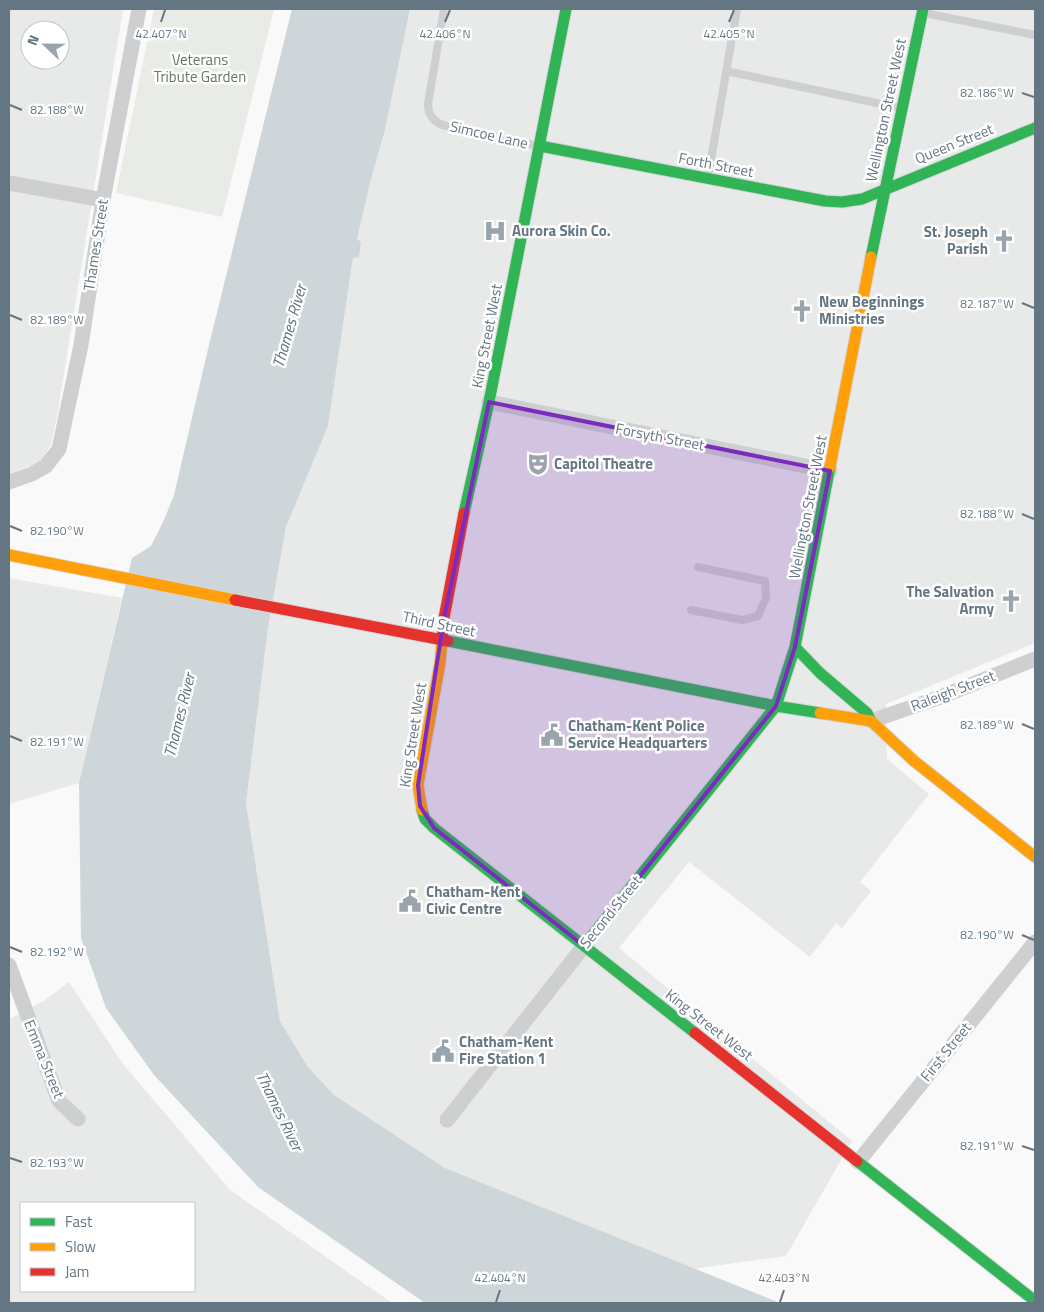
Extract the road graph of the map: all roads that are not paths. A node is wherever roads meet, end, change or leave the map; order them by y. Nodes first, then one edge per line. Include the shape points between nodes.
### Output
1 (140, 9) edge
2 (444, 9) edge
3 (566, 9) edge
4 (737, 9) edge
5 (922, 11) edge
6 (1035, 35) edge
7 (726, 71) junction
8 (902, 108) junction
9 (1035, 128) edge
10 (540, 146) junction
11 (708, 179) junction
12 (9, 183) edge
13 (885, 188) junction
14 (103, 200) junction
15 (489, 402) junction
16 (830, 471) junction
17 (9, 482) edge
18 (9, 555) edge
19 (698, 567) dead end
20 (691, 610) dead end
21 (443, 641) junction
22 (795, 647) junction
23 (1035, 659) edge
24 (776, 706) junction
25 (871, 721) junction
26 (1035, 857) edge
27 (1035, 942) edge
28 (584, 946) junction
29 (9, 965) edge
30 (12, 987) edge
31 (78, 1119) dead end
32 (447, 1120) dead end
33 (858, 1162) junction
34 (1035, 1301) edge

1 - 14 street, Thames Street
2 - 10 lane, Simcoe Lane via 428,104 430,114 442,125
3 - 10 street, King Street West
4 - 7 lane
5 - 6 lane
5 - 8 street, Wellington Street West
7 - 8 lane
7 - 11 lane
8 - 13 street, Wellington Street West
9 - 13 street, Queen Street
10 - 11 street, Forth Street
10 - 15 street, King Street West
11 - 13 street, Forth Street via 842,202
12 - 14 street
13 - 16 street, Wellington Street West
14 - 17 street, Thames Street via 81,345 60,450 46,466
15 - 16 street, Forsyth Street
15 - 21 street, King Street West via 444,618
16 - 22 street, Wellington Street West
18 - 21 street, Third Street
19 - 20 lane via 765,581 766,598 758,616 742,620
21 - 24 street, Third Street
21 - 28 street, King Street West via 418,785 425,819
22 - 24 street, Wellington Street West
22 - 25 street
23 - 25 street, Raleigh Street
24 - 25 street
24 - 28 street, Second Street
25 - 26 street via 914,761
27 - 33 street, First Street
28 - 32 street, Second Street
28 - 33 street, King Street West
29 - 30 street, Emma Street
30 - 31 street, Emma Street via 58,1101
33 - 34 street, King Street West

